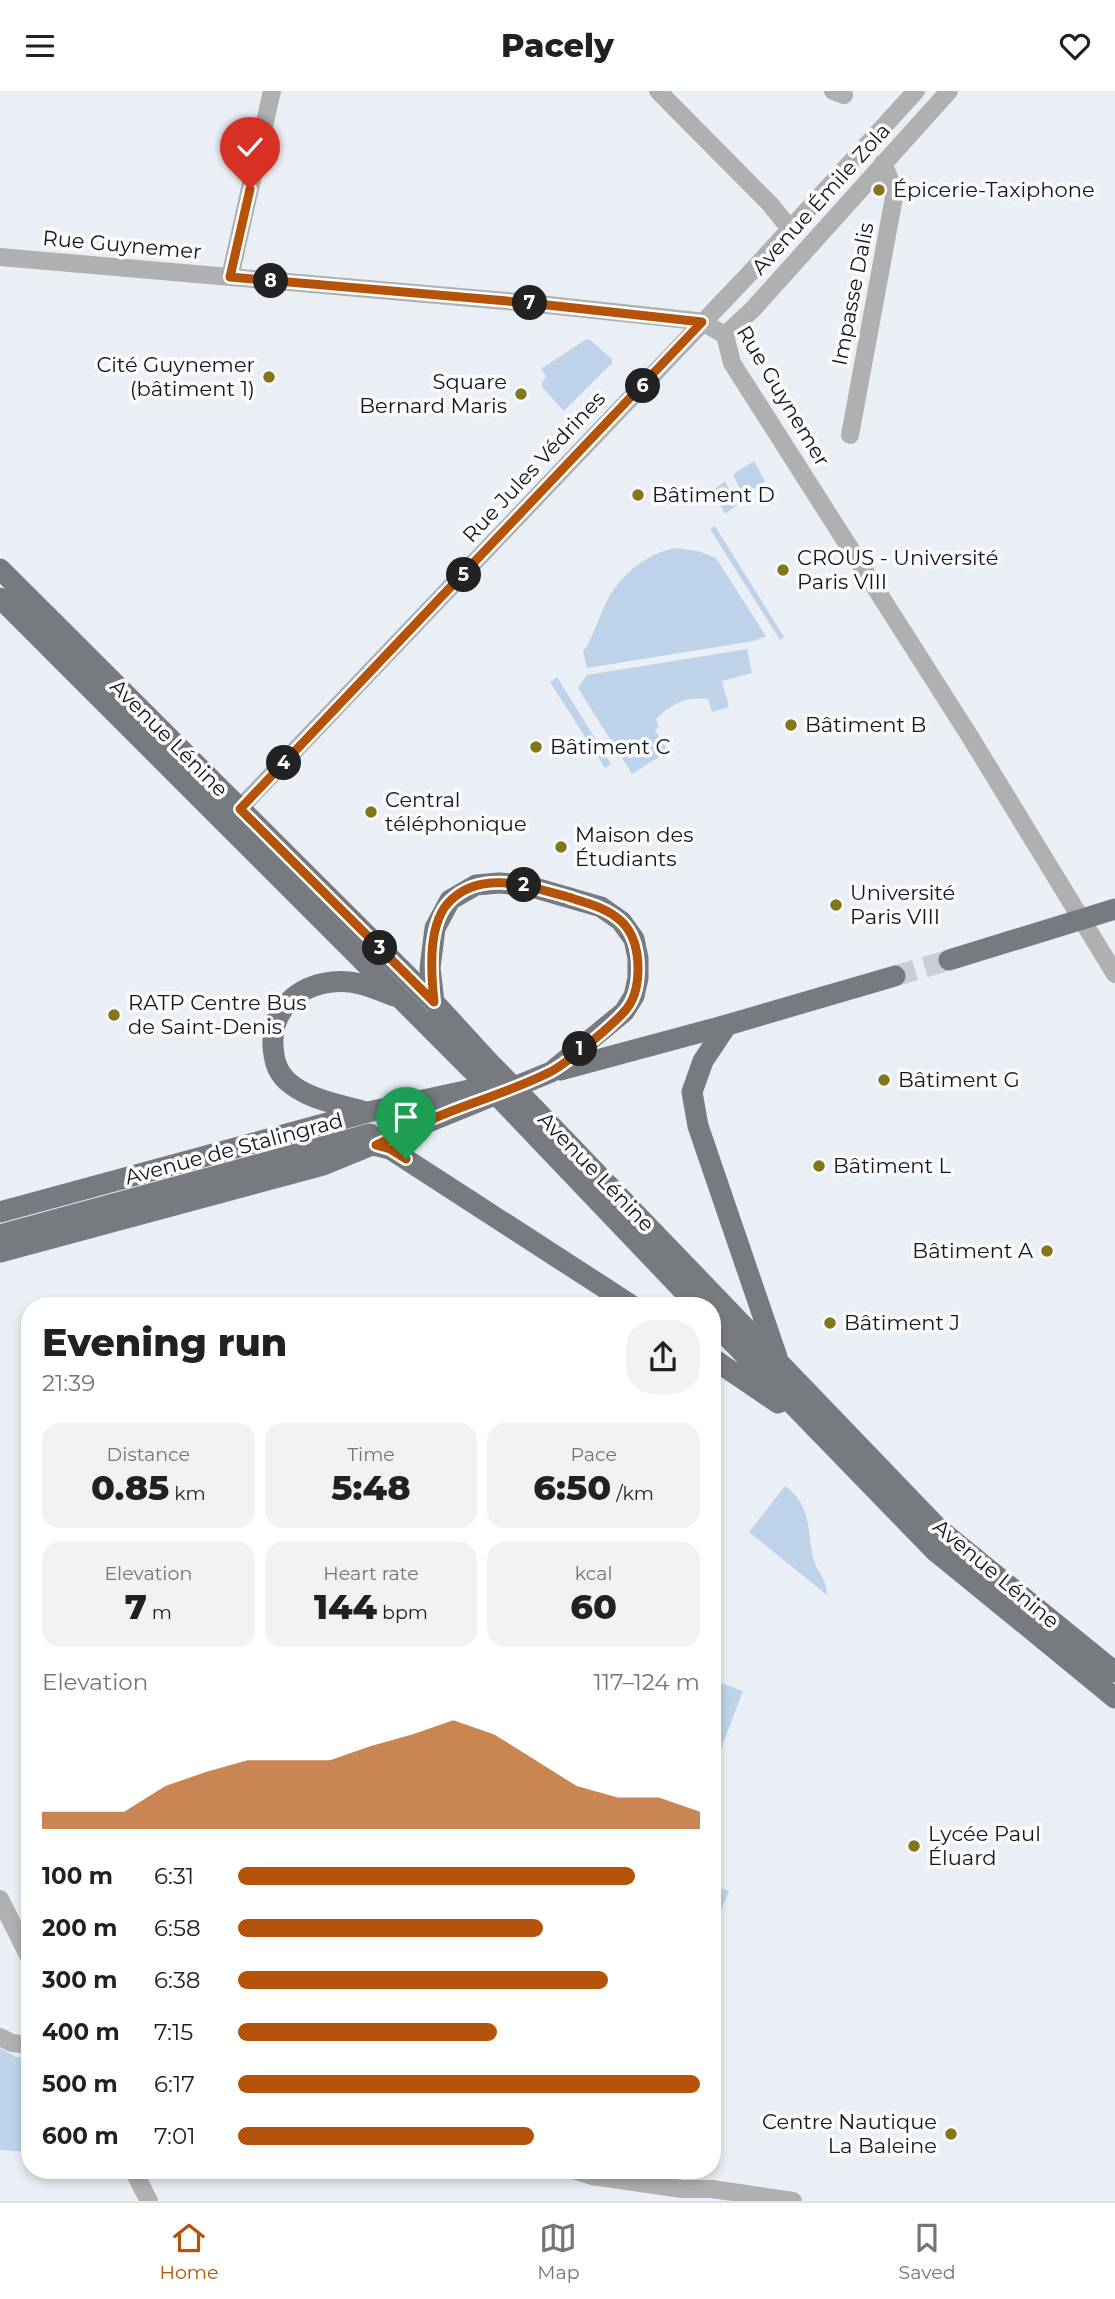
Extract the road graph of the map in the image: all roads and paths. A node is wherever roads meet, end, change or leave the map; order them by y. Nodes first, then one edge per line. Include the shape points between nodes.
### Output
1 (272, 91) edge
2 (658, 91) edge
3 (916, 91) edge
4 (949, 91) edge
5 (883, 163) junction
6 (791, 230) junction
7 (0, 257) edge
8 (230, 277) junction
9 (702, 322) junction
10 (725, 335) junction
11 (688, 340) junction
12 (850, 435) dead end
13 (0, 569) edge
14 (0, 598) edge
15 (240, 809) junction
16 (1115, 909) edge
17 (1082, 919) junction
18 (950, 960) tunnel mouth
19 (1115, 974) edge
20 (895, 976) tunnel mouth
21 (402, 999) junction
22 (434, 1002) junction
23 (727, 1025) junction
24 (478, 1064) junction
25 (551, 1072) junction
26 (524, 1110) junction
27 (368, 1112) junction
28 (446, 1114) junction
29 (335, 1144) junction
30 (376, 1145) junction
31 (406, 1159) junction
32 (194, 1160) junction
33 (323, 1165) junction
34 (0, 1212) edge
35 (0, 1226) edge
36 (0, 1235) edge
37 (0, 1252) edge
38 (619, 1297) edge
39 (690, 1297) edge
40 (714, 1297) edge
41 (721, 1304) edge
42 (721, 1331) edge
43 (778, 1360) junction
44 (721, 1364) edge
45 (801, 1415) junction
46 (1115, 1672) edge
47 (1115, 1698) edge
48 (0, 1899) edge
49 (21, 1941) edge
50 (0, 2037) edge
51 (21, 2044) edge
52 (138, 2179) edge
53 (614, 2179) edge
54 (149, 2201) edge
55 (793, 2201) edge

1 - 8 street
2 - 6 street
3 - 6 street, Avenue Émile Zola
4 - 5 street, Avenue Émile Zola
5 - 10 street, Avenue Émile Zola
5 - 12 street, Impasse Dalis via 895,192
6 - 9 street, Avenue Émile Zola
7 - 8 street, Rue Guynemer
8 - 9 street, Rue Guynemer
9 - 10 street, Rue Guynemer
9 - 11 street, Rue Jules Védrines
10 - 11 street
10 - 17 street, Rue Guynemer via 732,363
11 - 15 street, Rue Jules Védrines
13 - 15 main road, Avenue Lénine
14 - 21 main road, Avenue Lénine
15 - 22 main road, Avenue Lénine
16 - 17 main road
17 - 18 main road
17 - 19 street, Rue Guynemer
20 - 23 main road, Avenue de Stalingrad
21 - 24 main road, Avenue Lénine
21 - 27 main road via 362,984 329,982 291,999 275,1023 274,1059 284,1078 310,1095
22 - 24 main road, Avenue Lénine
22 - 25 main road via 430,968 435,928 450,900 476,885 525,885 601,907 621,921 634,939 638,958 634,996 611,1024
23 - 25 main road, Avenue de Stalingrad
23 - 43 main road via 703,1061 692,1092 698,1126
24 - 26 main road, Avenue Lénine, bridge
25 - 27 main road, Avenue de Stalingrad
25 - 28 main road, Avenue de Stalingrad
26 - 39 main road, Avenue Lénine
26 - 40 main road, Avenue Lénine
27 - 32 main road, Avenue de Stalingrad
28 - 29 main road, Avenue de Stalingrad
28 - 30 main road, Avenue de Stalingrad
29 - 30 main road
29 - 36 main road, Avenue de Stalingrad
30 - 31 main road
30 - 33 main road, Avenue de Stalingrad
31 - 33 main road
31 - 38 main road
32 - 34 main road, Avenue de Stalingrad
32 - 35 main road
33 - 37 main road, Avenue de Stalingrad
41 - 43 main road, Avenue Lénine
42 - 45 main road, Avenue Lénine
43 - 46 main road, Avenue Lénine via 951,1539
44 - 45 main road via 772,1401
45 - 47 main road, Avenue Lénine via 934,1550
48 - 49 street
50 - 51 street
52 - 54 street
53 - 55 street

